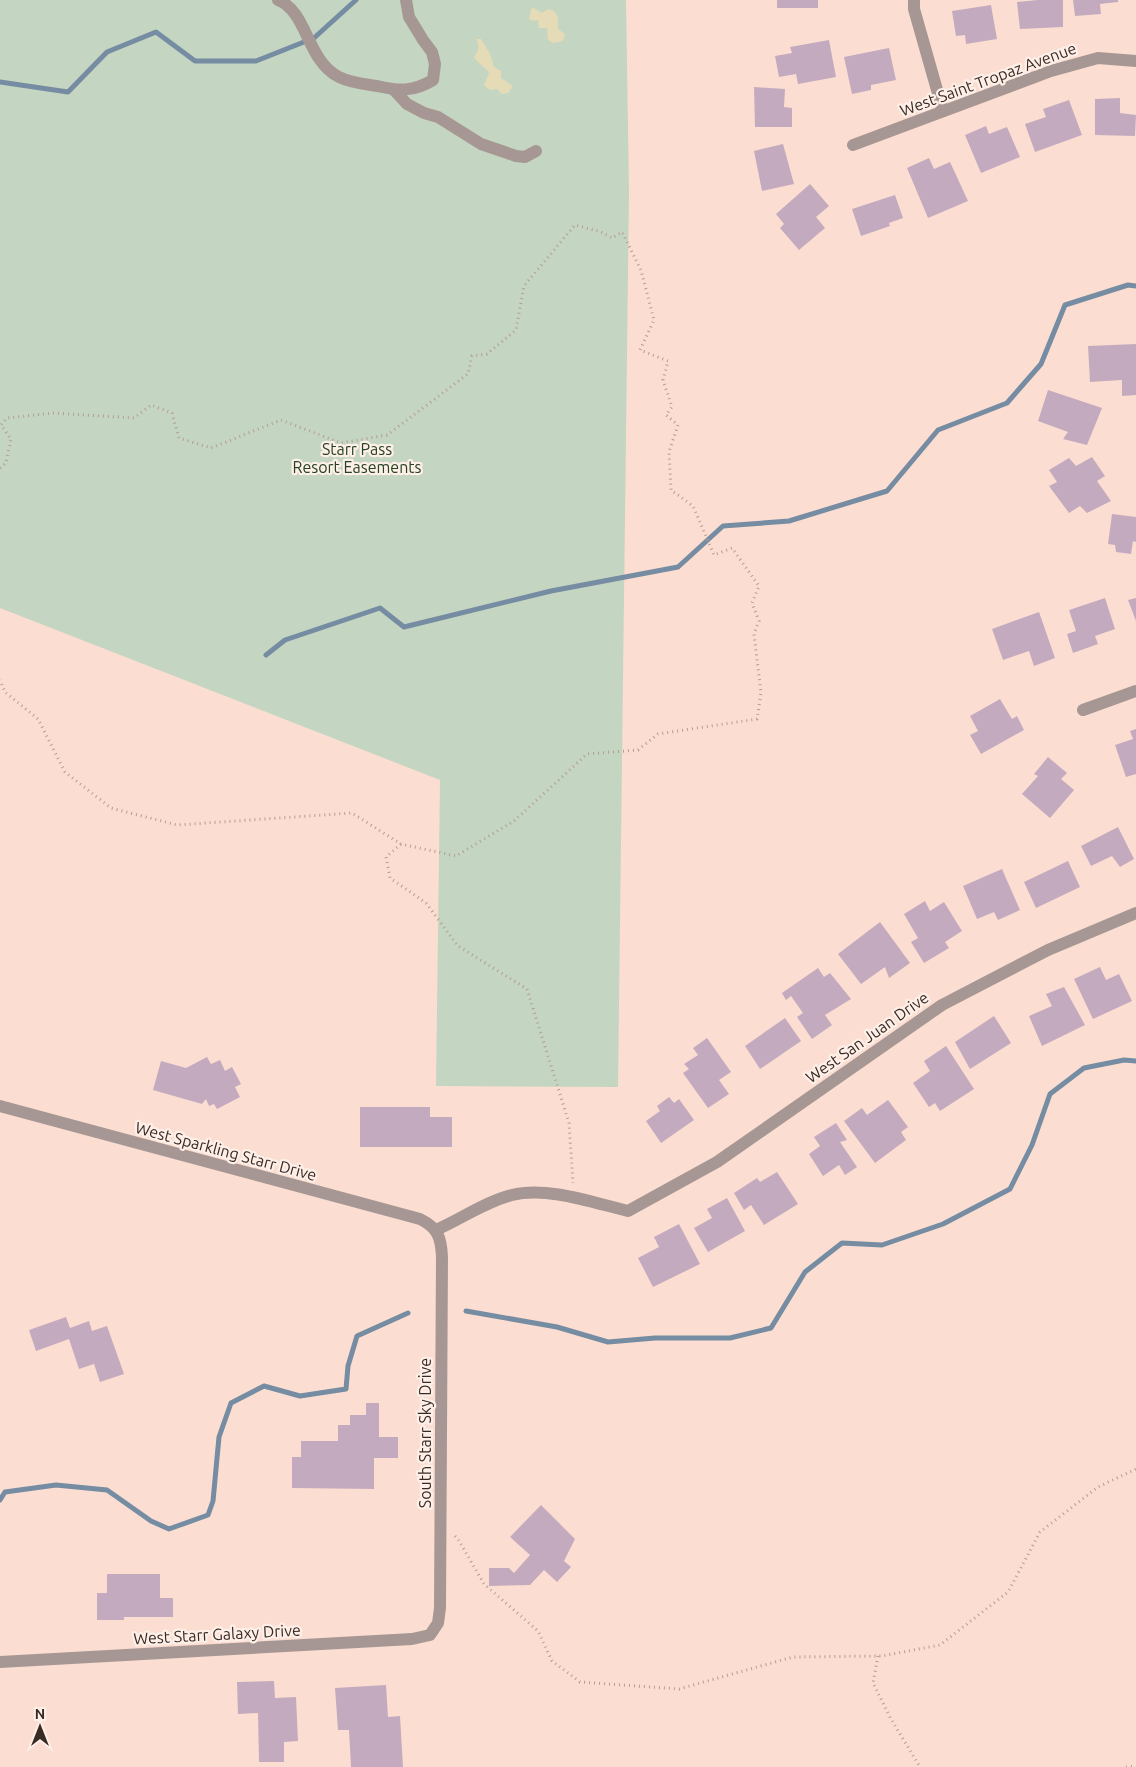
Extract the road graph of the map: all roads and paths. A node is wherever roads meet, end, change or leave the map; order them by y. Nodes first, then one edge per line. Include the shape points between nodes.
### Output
1 (278, 0) edge
2 (406, 0) edge
3 (914, 0) edge
4 (1136, 61) edge
5 (394, 90) junction
6 (943, 111) junction
7 (854, 146) dead end
8 (536, 151) dead end
9 (0, 468) edge
10 (0, 680) edge
11 (1136, 691) edge
12 (1082, 710) dead end
13 (401, 844) junction
14 (1136, 912) edge
15 (0, 1106) edge
16 (574, 1199) junction
17 (437, 1232) junction
18 (1136, 1469) edge
19 (440, 1526) junction
20 (434, 1630) joint
21 (878, 1656) junction
22 (0, 1662) edge
23 (1136, 1766) edge
24 (920, 1767) edge
25 (1126, 1767) edge

1 - 5 street via 290,7 317,57 331,71 351,81
2 - 5 street via 409,17 432,52 435,64 433,80 420,88
3 - 6 street
4 - 6 street, West Saint Tropaz Avenue via 1098,58 1051,71
5 - 8 street via 407,104 438,117 481,144 516,156 525,157
6 - 7 street, West Saint Tropaz Avenue
9 - 13 path via 6,463 11,439 1,425 7,418 53,413 134,418 152,405 172,413 179,438 211,448 281,420 341,443 386,435 468,374 472,356 487,354 516,330 524,286 575,225 612,238 622,232 641,270 654,320 640,350 668,361 664,380 672,408 666,416 678,426 669,452 672,490 693,506 714,555 732,548 759,586 752,603 759,621 754,634 761,693 757,719 658,734 638,750 587,754 514,821 456,856
10 - 13 path via 5,692 38,719 65,772 111,808 177,825 352,813
11 - 12 street
13 - 16 path via 386,857 390,878 426,903 458,946 527,989 569,1123
14 - 16 street, West San Juan Drive via 1048,950 942,1005 717,1162 628,1211
15 - 17 street, West Sparkling Starr Drive via 420,1219
16 - 17 street via 546,1192 513,1195 487,1204
17 - 19 street, South Starr Sky Drive via 442,1246
18 - 21 path via 1098,1487 1040,1532 1008,1592 940,1645
19 - 20 street, South Starr Sky Drive via 440,1608
19 - 21 path via 458,1539 484,1584 538,1631 552,1661 580,1682 680,1689 793,1657
20 - 22 street, West Starr Galaxy Drive via 430,1635 412,1638
21 - 24 path via 873,1683
23 - 25 path

